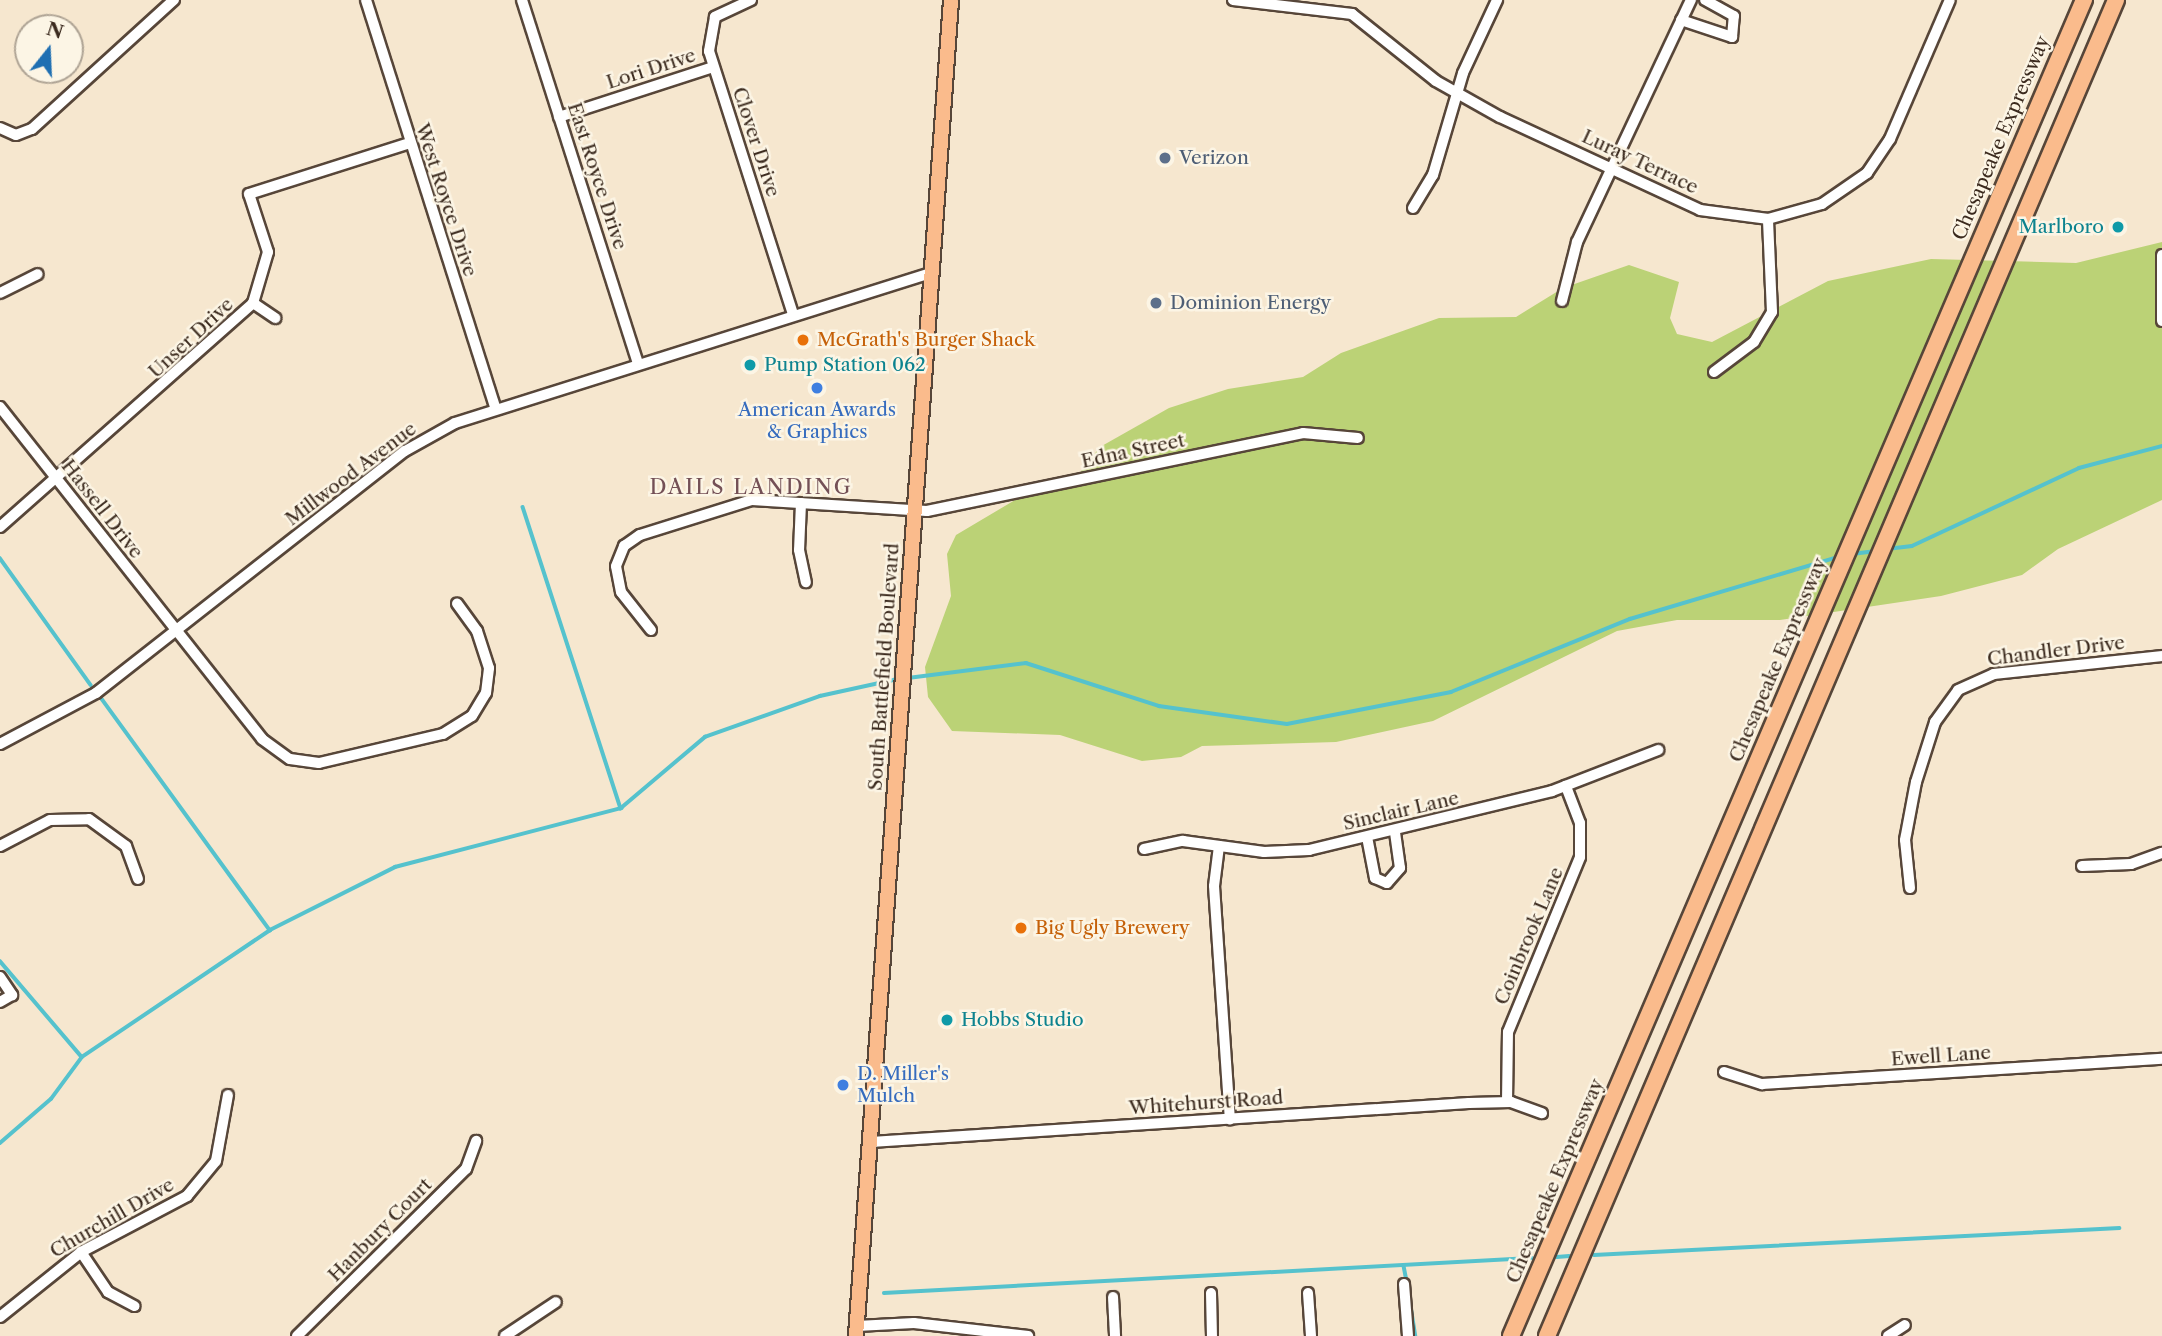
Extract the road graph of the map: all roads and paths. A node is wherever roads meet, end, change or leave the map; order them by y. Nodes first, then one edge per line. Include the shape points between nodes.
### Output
1 (174, 0) edge
2 (366, 0) edge
3 (522, 0) edge
4 (751, 0) edge
5 (951, 0) edge
6 (1233, 0) edge
7 (1497, 0) edge
8 (1691, 0) edge
9 (1705, 0) edge
10 (1950, 0) edge
11 (2084, 0) edge
12 (2116, 0) edge
13 (1342, 5) edge
14 (1681, 20) junction
15 (713, 67) junction
16 (1456, 94) junction
17 (559, 117) junction
18 (0, 128) edge
19 (410, 143) junction
20 (1611, 169) junction
21 (1413, 208) dead end
22 (1768, 219) junction
23 (2162, 256) edge
24 (930, 273) junction
25 (38, 274) dead end
26 (0, 293) edge
27 (1562, 302) dead end
28 (253, 303) junction
29 (793, 315) junction
30 (275, 318) dead end
31 (2162, 321) edge
32 (638, 363) junction
33 (1714, 372) dead end
34 (0, 407) edge
35 (496, 409) junction
36 (1358, 438) dead end
37 (58, 481) junction
38 (800, 503) junction
39 (914, 511) junction
40 (0, 527) edge
41 (806, 582) dead end
42 (457, 603) dead end
43 (651, 630) dead end
44 (177, 631) junction
45 (2162, 656) edge
46 (0, 744) edge
47 (1658, 750) dead end
48 (1566, 786) junction
49 (1395, 831) junction
50 (1367, 837) junction
51 (0, 846) edge
52 (1219, 846) junction
53 (1144, 849) dead end
54 (2162, 853) edge
55 (2081, 866) dead end
56 (138, 879) dead end
57 (1910, 888) dead end
58 (0, 977) edge
59 (0, 1002) edge
60 (2162, 1059) edge
61 (1724, 1072) dead end
62 (228, 1095) dead end
63 (1507, 1102) junction
64 (1542, 1113) dead end
65 (1230, 1119) junction
66 (476, 1141) dead end
67 (871, 1142) junction
68 (81, 1252) junction
69 (1404, 1284) dead end
70 (1211, 1293) dead end
71 (1308, 1293) dead end
72 (1114, 1297) dead end
73 (556, 1303) dead end
74 (134, 1306) dead end
75 (0, 1317) edge
76 (1905, 1325) dead end
77 (857, 1331) edge
78 (297, 1336) edge
79 (505, 1336) edge
80 (1028, 1336) edge
81 (1115, 1336) edge
82 (1212, 1336) edge
83 (1311, 1336) edge
84 (1408, 1336) edge
85 (1511, 1336) edge
86 (1547, 1336) edge
87 (1888, 1336) edge

1 - 18 street via 32,129 16,135
2 - 19 street, West Royce Drive
3 - 17 street, East Royce Drive
4 - 15 street, Clover Drive via 715,18 708,43
5 - 24 main road, South Battlefield Boulevard
6 - 13 street, Luray Terrace
7 - 16 street
8 - 14 street
9 - 14 street via 1734,16 1732,37
10 - 22 street, Luray Terrace via 1890,139 1867,173 1822,204
11 - 85 highway, Chesapeake Expressway
12 - 86 highway
13 - 16 street, Luray Terrace
14 - 20 street
15 - 17 street, Lori Drive
15 - 29 street, Clover Drive
16 - 20 street, Luray Terrace
16 - 21 street via 1433,175
17 - 32 street, East Royce Drive
19 - 28 street, Unser Drive via 249,194 268,252
19 - 35 street, West Royce Drive
20 - 22 street, Luray Terrace via 1700,209
20 - 27 street via 1567,264
22 - 33 street via 1772,312 1754,342
23 - 31 street
24 - 29 street, Millwood Avenue
24 - 39 main road, South Battlefield Boulevard
25 - 26 street
28 - 30 street
28 - 37 street, Unser Drive
29 - 32 street, Millwood Avenue
32 - 35 street, Millwood Avenue
34 - 37 street, Hassell Drive
35 - 44 street, Millwood Avenue via 405,450
36 - 39 street, Edna Street via 1303,433
37 - 40 street, Unser Drive
37 - 44 street, Hassell Drive
38 - 39 street, Edna Street
38 - 41 street via 799,550
38 - 43 street, Edna Street via 752,500 631,540 619,556 617,577 625,600
39 - 67 main road, South Battlefield Boulevard
42 - 44 street, Hassell Drive via 477,631 489,668 486,693 472,716 443,734 319,763 277,752
44 - 46 street, Millwood Avenue via 96,692
45 - 57 street, Chandler Drive via 1994,674 1958,690 1935,722 1916,782 1905,839
47 - 48 street, Sinclair Lane
48 - 49 street, Sinclair Lane
48 - 63 street, Coinbrook Lane via 1580,823 1580,857 1508,1031
49 - 50 street, Sinclair Lane
49 - 50 street via 1400,868 1387,883 1375,878
50 - 52 street, Sinclair Lane via 1284,852
51 - 56 street via 50,820 89,818 126,846
52 - 53 street, Sinclair Lane via 1168,841
52 - 65 street via 1214,886
54 - 55 street via 2131,864
58 - 59 street via 12,995
60 - 61 street, Ewell Lane via 1762,1084
62 - 68 street, Churchill Drive via 225,1140 203,1180 177,1202
63 - 64 street, Whitehurst Road
63 - 65 street, Whitehurst Road
65 - 67 street, Whitehurst Road
66 - 78 street, Hanbury Court via 466,1169
67 - 77 main road, South Battlefield Boulevard
68 - 74 street via 108,1292
68 - 75 street, Churchill Drive
69 - 84 street
70 - 82 street
71 - 83 street
72 - 81 street
73 - 79 street
76 - 87 street
77 - 80 street via 915,1323

